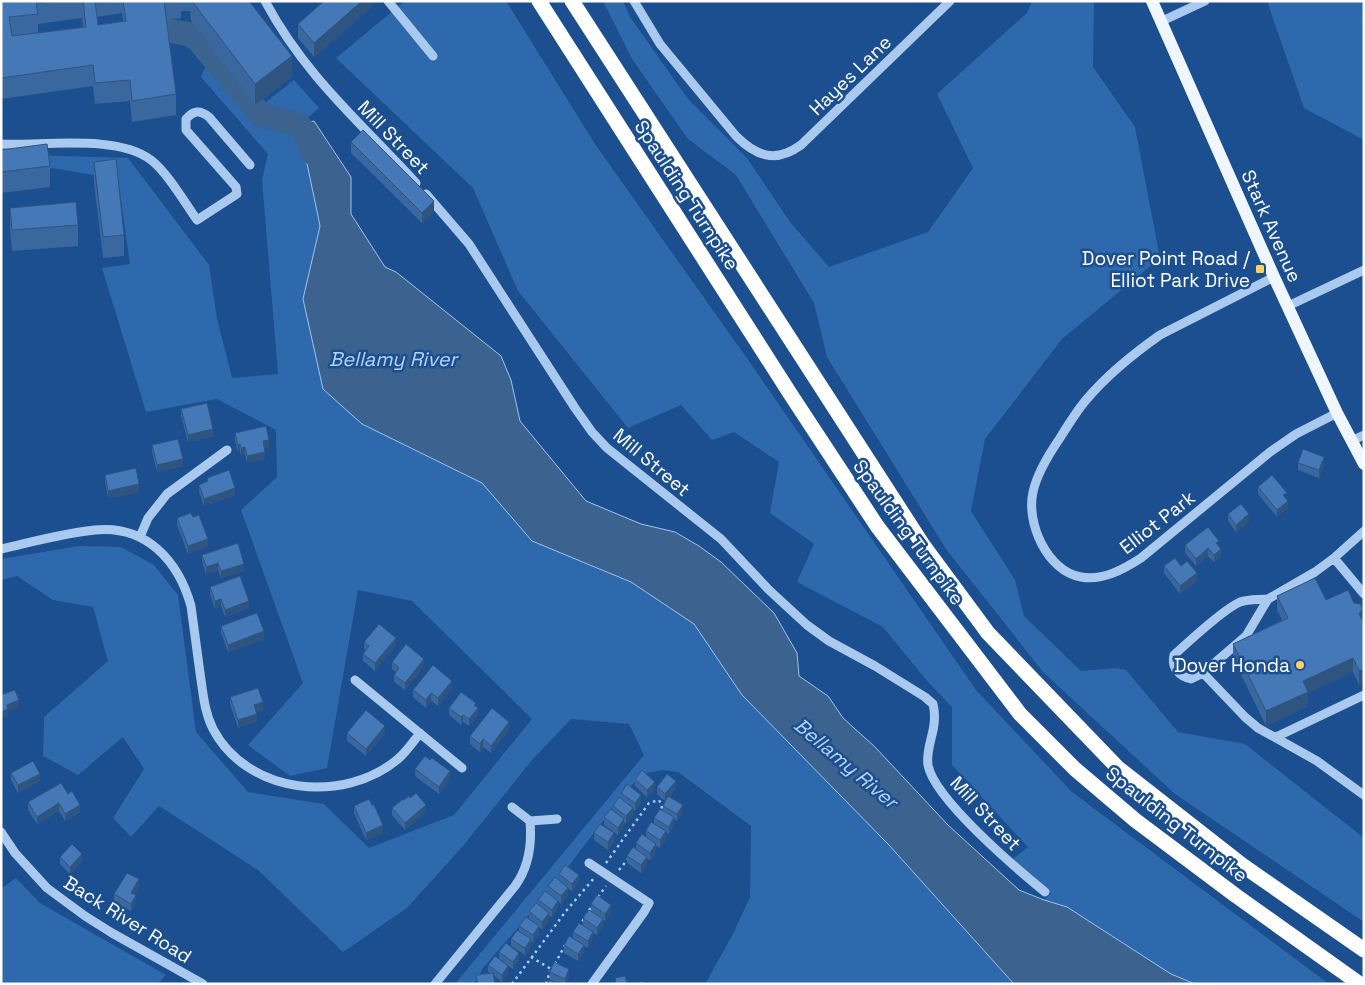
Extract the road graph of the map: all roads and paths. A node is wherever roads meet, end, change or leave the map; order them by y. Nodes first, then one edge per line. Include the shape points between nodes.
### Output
1 (265, 1) edge
2 (388, 1) edge
3 (539, 1) edge
4 (572, 1) edge
5 (634, 1) edge
6 (950, 1) edge
7 (1152, 1) edge
8 (1205, 1) edge
9 (1160, 22) junction
10 (432, 56) dead end
11 (1, 144) edge
12 (250, 165) dead end
13 (1364, 270) edge
14 (1274, 276) junction
15 (1288, 306) junction
16 (1337, 413) junction
17 (1364, 435) edge
18 (1351, 441) junction
19 (227, 450) dead end
20 (1364, 464) edge
21 (1364, 531) edge
22 (140, 537) junction
23 (1, 549) edge
24 (1334, 558) junction
25 (1364, 594) edge
26 (1268, 599) junction
27 (1203, 673) junction
28 (355, 680) dead end
29 (1364, 695) edge
30 (420, 734) junction
31 (1276, 737) junction
32 (462, 768) dead end
33 (1364, 795) edge
34 (512, 807) dead end
35 (658, 816) edge
36 (557, 819) dead end
37 (530, 822) junction
38 (1, 832) edge
39 (630, 857) edge
40 (589, 863) dead end
41 (600, 871) junction
42 (612, 878) junction
43 (1045, 892) dead end
44 (578, 929) edge
45 (569, 940) edge
46 (1364, 950) edge
47 (531, 957) junction
48 (551, 969) junction
49 (203, 984) edge
50 (435, 984) edge
51 (512, 984) edge
52 (546, 984) edge
53 (592, 984) edge
54 (1360, 984) edge

1 - 43 street, Mill Street via 280,29 318,80 469,244 575,408 607,448 721,539 768,590 807,625 933,704 935,723 928,766 938,787 996,851
2 - 10 street
3 - 54 highway, Spaulding Turnpike via 872,518 1020,714 1135,820
4 - 46 highway, Spaulding Turnpike via 918,537 988,634 1118,768 1242,865
5 - 6 street, Hayes Lane via 660,44 736,136 745,145 774,156 801,145
7 - 9 main road, Stark Avenue
8 - 9 street
9 - 14 main road, Stark Avenue
11 - 12 street via 92,144 140,153 160,168 197,220 237,194 236,188 186,130 186,119 191,113 202,112 209,117
13 - 15 street
14 - 15 main road, Stark Avenue
14 - 16 street, Elliot Park via 1143,347 1085,401 1049,455 1033,491 1031,506 1037,536 1065,571 1081,577 1113,573 1141,558 1282,444
15 - 16 main road, Stark Avenue
16 - 18 main road, Stark Avenue
17 - 18 street
18 - 20 main road, Stark Avenue
19 - 22 street via 167,494 148,518
21 - 24 street
22 - 23 street via 96,530
22 - 30 street via 165,556 181,577 191,606 204,707 213,729 227,749 251,770 267,778 299,786 346,785 366,778 398,759
24 - 25 street
24 - 26 street
26 - 27 street via 1246,636
26 - 27 street via 1239,603 1174,655 1176,669 1183,677 1191,679
27 - 31 street via 1244,717
28 - 30 street
29 - 31 street
30 - 32 street
31 - 33 street via 1317,761
34 - 37 street
35 - 41 path via 661,802 652,801
36 - 37 street
37 - 50 street via 528,862 521,878
38 - 49 street, Back River Road via 15,853 47,888 112,933
39 - 42 path
40 - 41 street
41 - 42 street
41 - 47 path
42 - 44 path
42 - 53 street via 649,903
45 - 48 path
47 - 48 path
47 - 51 path
48 - 52 path

